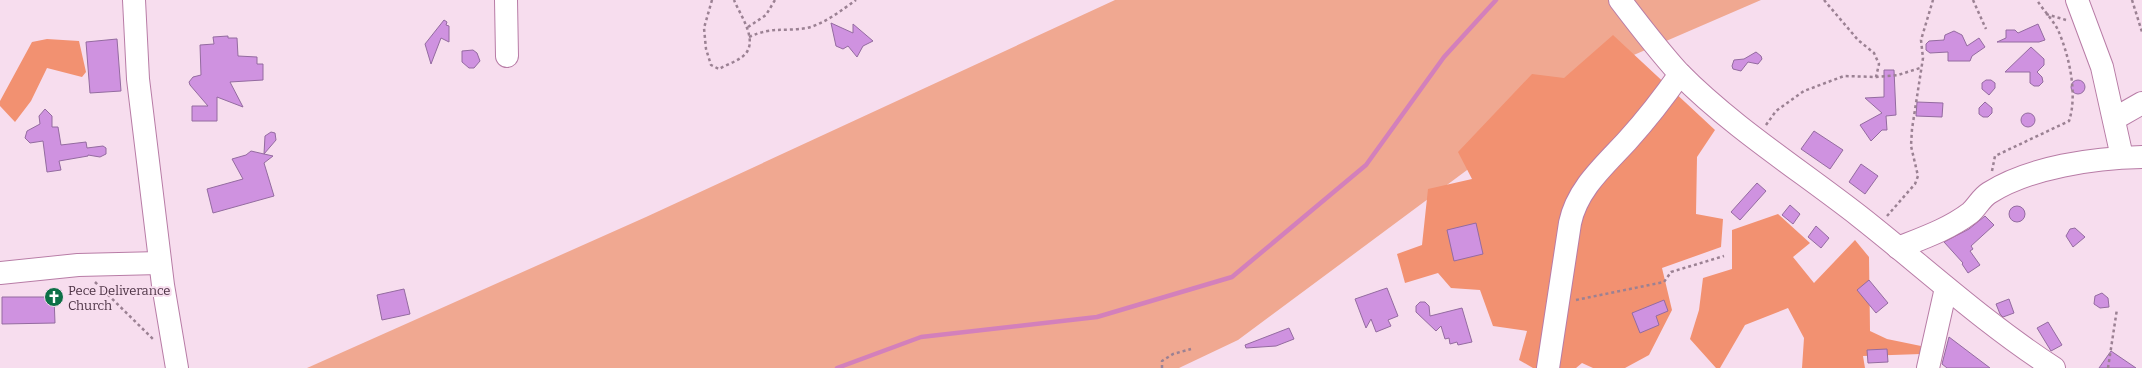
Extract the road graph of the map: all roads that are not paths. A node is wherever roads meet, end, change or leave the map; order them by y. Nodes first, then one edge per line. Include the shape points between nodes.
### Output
1 (134, 0) edge
2 (506, 0) edge
3 (1620, 0) edge
4 (2077, 0) edge
5 (507, 56) dead end
6 (1680, 74) junction
7 (2142, 103) edge
8 (2114, 119) junction
9 (2132, 157) edge
10 (1898, 248) junction
11 (160, 263) junction
12 (0, 273) edge
13 (1946, 288) junction
14 (177, 368) edge
15 (1548, 368) edge
16 (1928, 368) edge
17 (2054, 368) edge

1 - 11 street via 138,80
2 - 5 street
3 - 6 street
4 - 8 street via 2097,51
6 - 10 street via 1756,138
6 - 15 street via 1627,141 1600,168 1578,198 1572,213
7 - 8 street
8 - 9 street
9 - 10 street via 2070,164 2026,176 1989,193 1971,212 1959,220
10 - 13 street
11 - 12 street via 78,265
11 - 14 street
13 - 16 street
13 - 17 street via 1993,326

